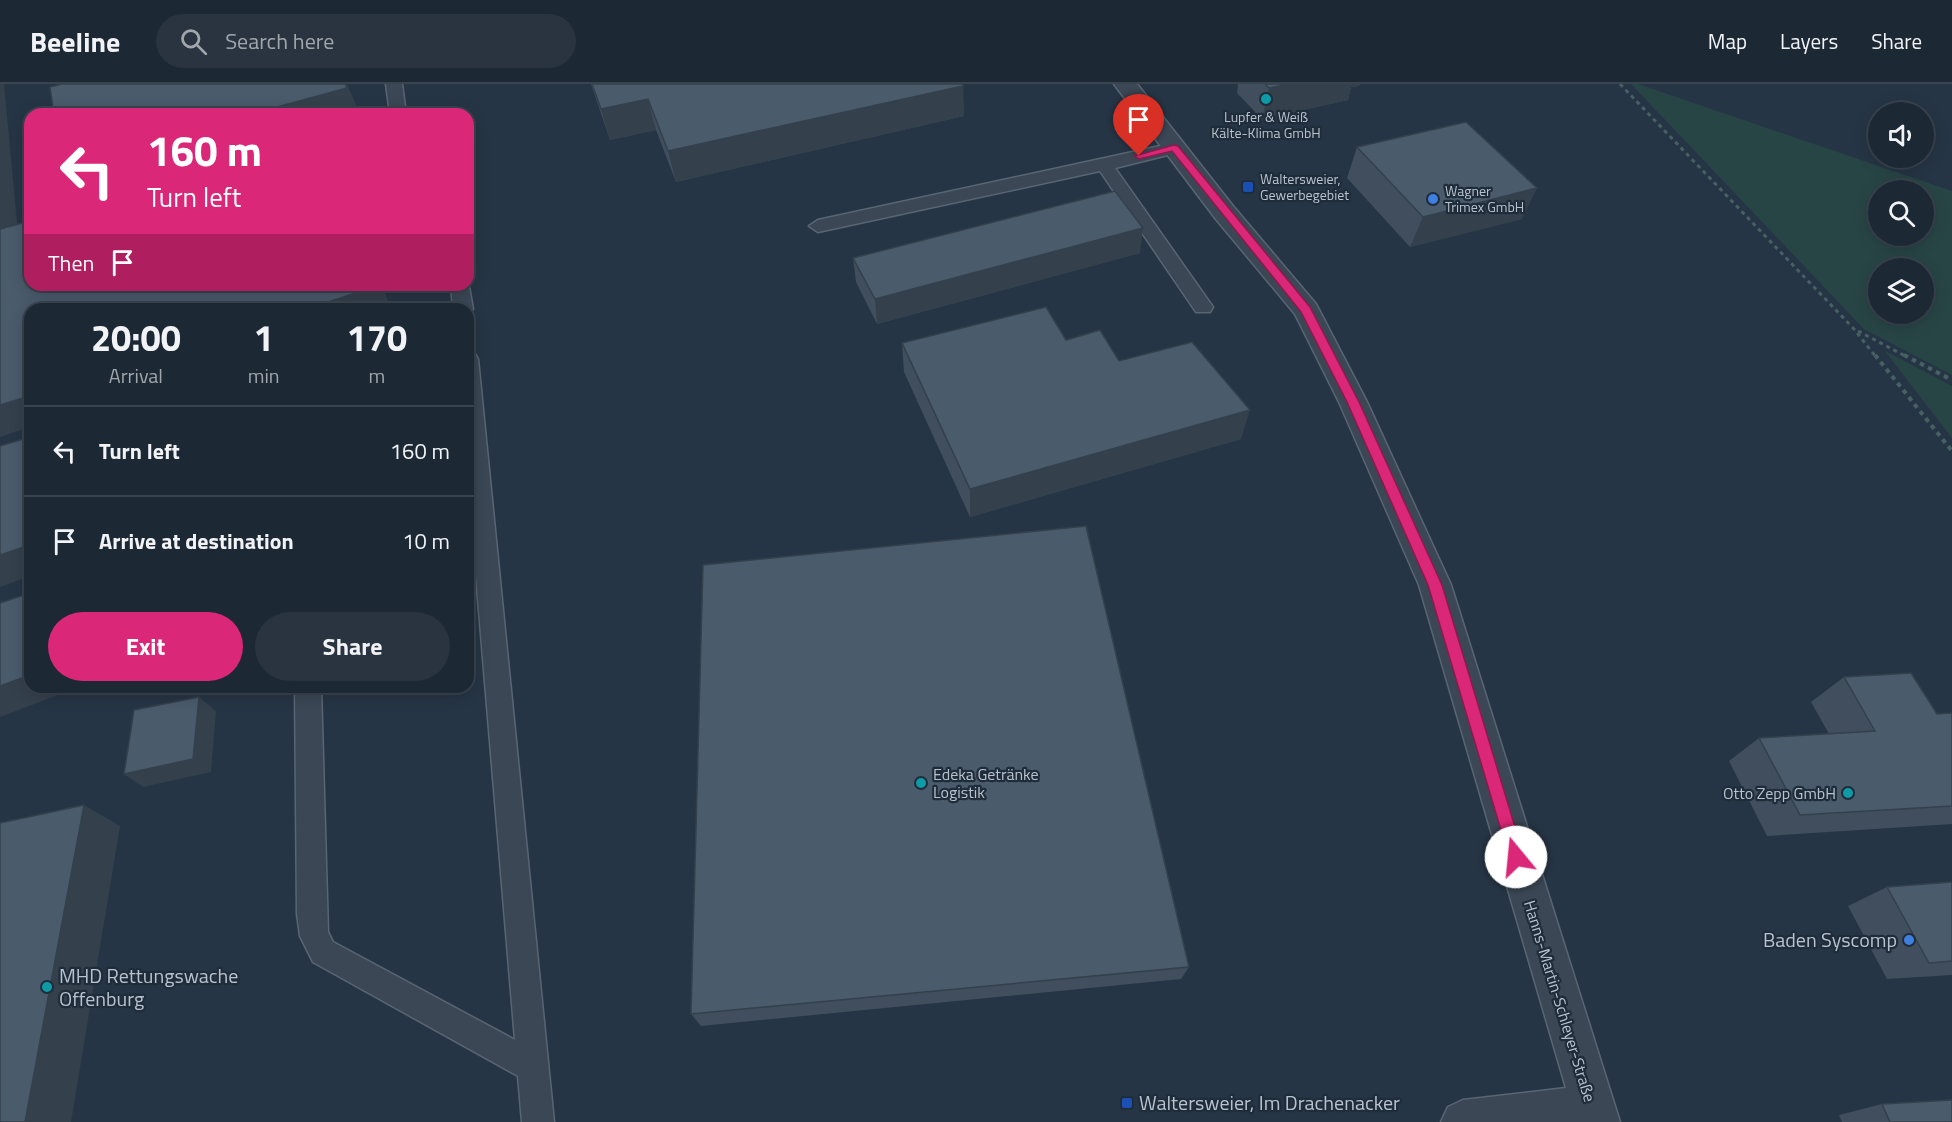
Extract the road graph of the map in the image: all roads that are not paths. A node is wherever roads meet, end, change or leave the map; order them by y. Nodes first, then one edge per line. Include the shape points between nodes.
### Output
1 (394, 84) edge
2 (1125, 84) edge
3 (397, 108) edge
4 (1174, 148) junction
5 (1104, 165) junction
6 (818, 226) dead end
7 (1203, 307) dead end
8 (474, 424) edge
9 (308, 693) edge
10 (533, 1067) junction
11 (1594, 1114) edge
12 (538, 1122) edge
13 (1463, 1122) edge

1 - 3 lane
2 - 4 street, Hanns-Martin-Schleyer-Straße
4 - 5 lane
4 - 11 street, Hanns-Martin-Schleyer-Straße via 1306,310 1353,402 1435,585
5 - 6 lane
5 - 7 lane
8 - 10 lane
9 - 10 lane via 311,914 314,936 323,952
10 - 12 lane
11 - 13 street

